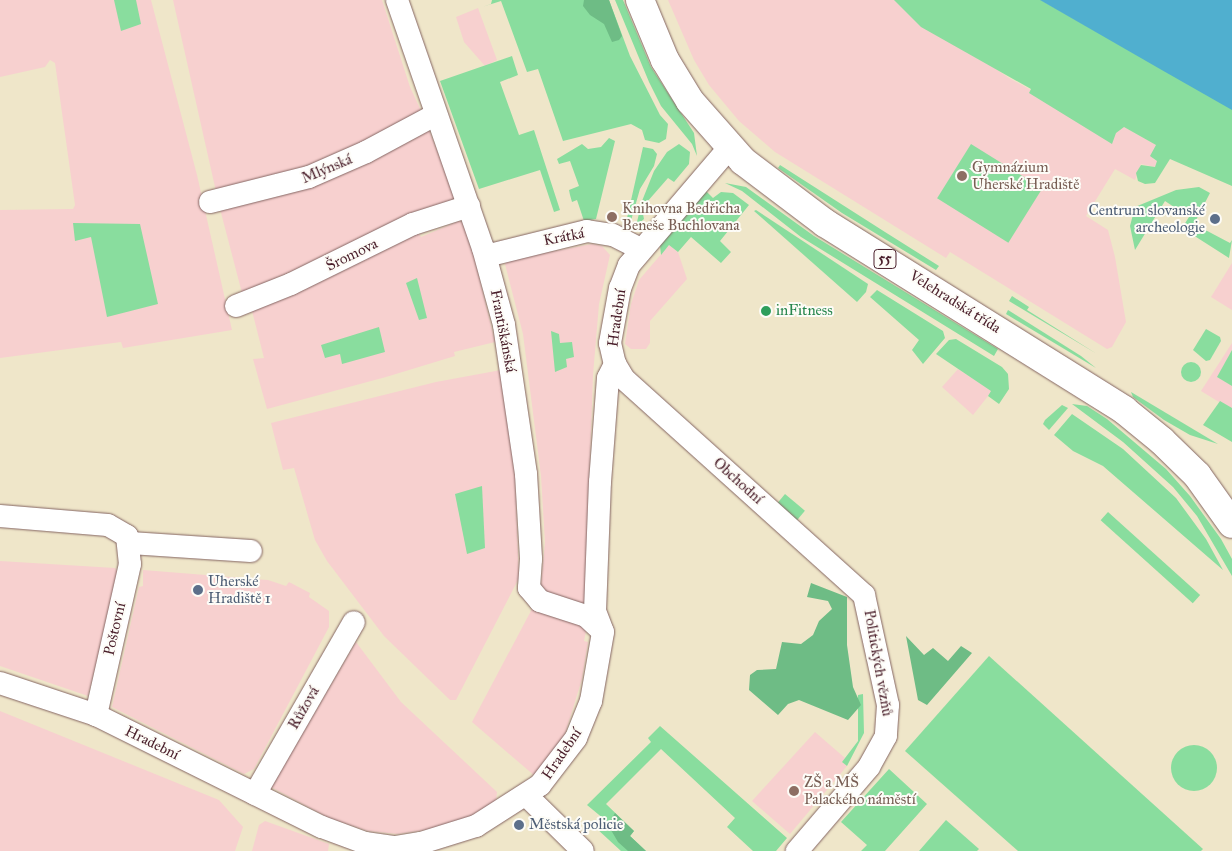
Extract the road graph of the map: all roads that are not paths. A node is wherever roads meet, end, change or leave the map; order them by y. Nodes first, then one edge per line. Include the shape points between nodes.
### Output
1 (398, 0) edge
2 (640, 0) edge
3 (435, 115) junction
4 (729, 148) junction
5 (210, 202) dead end
6 (469, 206) junction
7 (641, 249) junction
8 (486, 256) junction
9 (236, 306) dead end
10 (615, 364) junction
11 (0, 516) edge
12 (1232, 524) edge
13 (130, 543) junction
14 (250, 551) dead end
15 (864, 595) joint
16 (354, 622) dead end
17 (603, 632) junction
18 (0, 683) edge
19 (96, 715) junction
20 (255, 794) junction
21 (527, 796) junction
22 (583, 851) edge
23 (797, 851) edge

1 - 3 street, Františkánská
2 - 4 main road, Velehradská třída / 55 via 677,81
3 - 5 street, Mlýnská via 366,152 303,179
3 - 6 street, Františkánská
4 - 7 street, Hradební
4 - 12 main road, Velehradská třída / 55 via 775,188 825,223 1124,410 1197,476
6 - 8 street, Františkánská
6 - 9 street, Šromova via 414,224 290,284
7 - 8 street, Krátká via 613,235 587,232
7 - 10 street, Hradební via 624,275 616,302 610,342
8 - 17 street, Františkánská via 509,352 525,465 531,559 529,588 540,601 586,616
10 - 15 street, Obchodní via 624,379
10 - 17 street, Hradební via 608,378 600,482 595,611
11 - 13 street via 108,525 120,530
13 - 14 street
13 - 19 street, Poštovní via 130,564
15 - 23 street, Politických vězňů via 888,705 886,736 869,767
16 - 20 street, Růžová
17 - 21 street, Hradební via 591,701 576,738 540,785
18 - 19 street, Hradební
19 - 20 street, Hradební
20 - 21 street, Hradební via 322,827 365,843 389,847 459,834
21 - 22 street

